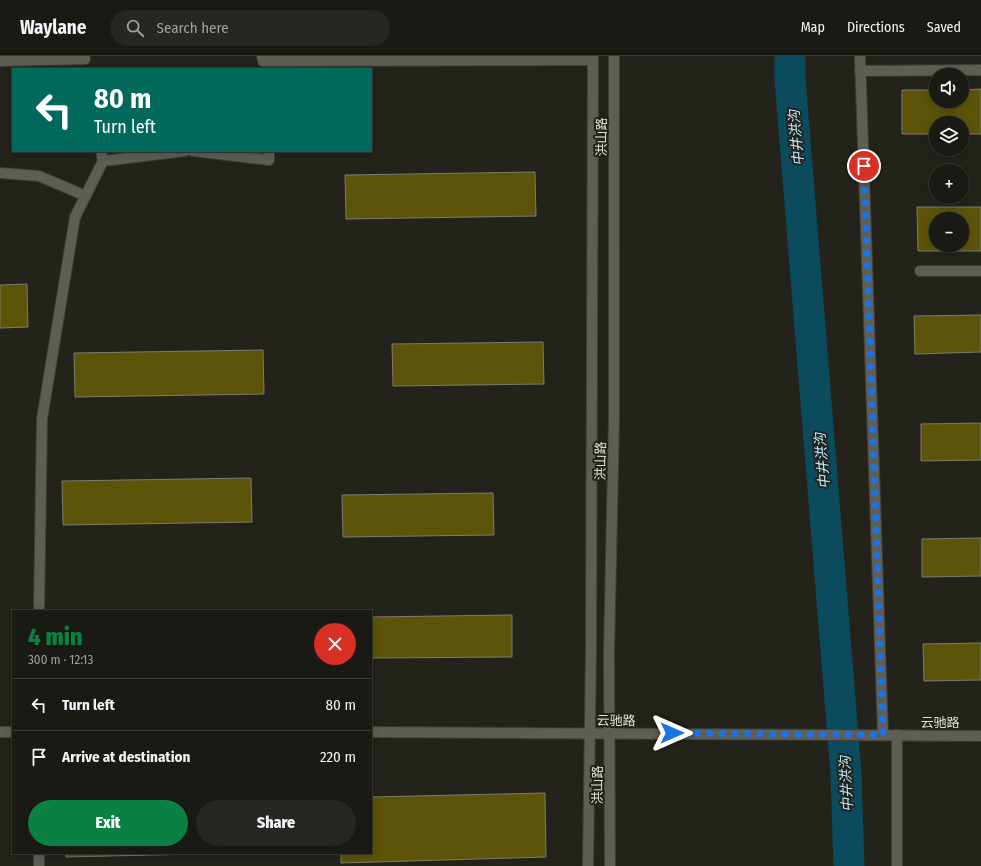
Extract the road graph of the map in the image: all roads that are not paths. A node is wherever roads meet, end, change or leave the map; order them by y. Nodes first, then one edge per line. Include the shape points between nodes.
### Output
1 (614, 56) edge
2 (860, 56) edge
3 (593, 58) edge
4 (0, 61) edge
5 (85, 61) edge
6 (263, 62) edge
7 (981, 70) edge
8 (860, 71) junction
9 (168, 152) edge
10 (201, 152) edge
11 (269, 152) edge
12 (102, 156) edge
13 (0, 173) edge
14 (86, 196) junction
15 (920, 271) dead end
16 (981, 271) edge
17 (39, 610) edge
18 (0, 732) edge
19 (12, 732) edge
20 (372, 732) edge
21 (590, 733) junction
22 (609, 733) junction
23 (883, 735) junction
24 (897, 735) junction
25 (981, 736) edge
26 (39, 854) edge
27 (39, 866) edge
28 (588, 866) edge
29 (610, 866) edge
30 (896, 866) edge

1 - 22 street, 洪山路 via 614,419
2 - 8 street
3 - 6 street
3 - 21 street, 洪山路
4 - 5 street
7 - 8 street
8 - 23 street
9 - 12 street
10 - 11 street via 269,160
12 - 14 street
13 - 14 street via 40,176
14 - 17 street via 75,217 42,420
15 - 16 street
18 - 19 street
20 - 21 street, 云驰路
21 - 22 street, 云驰路
21 - 28 street, 洪山路
22 - 23 street, 云驰路
22 - 29 street, 洪山路
23 - 24 street, 云驰路
24 - 25 street, 云驰路
24 - 30 street
26 - 27 street

